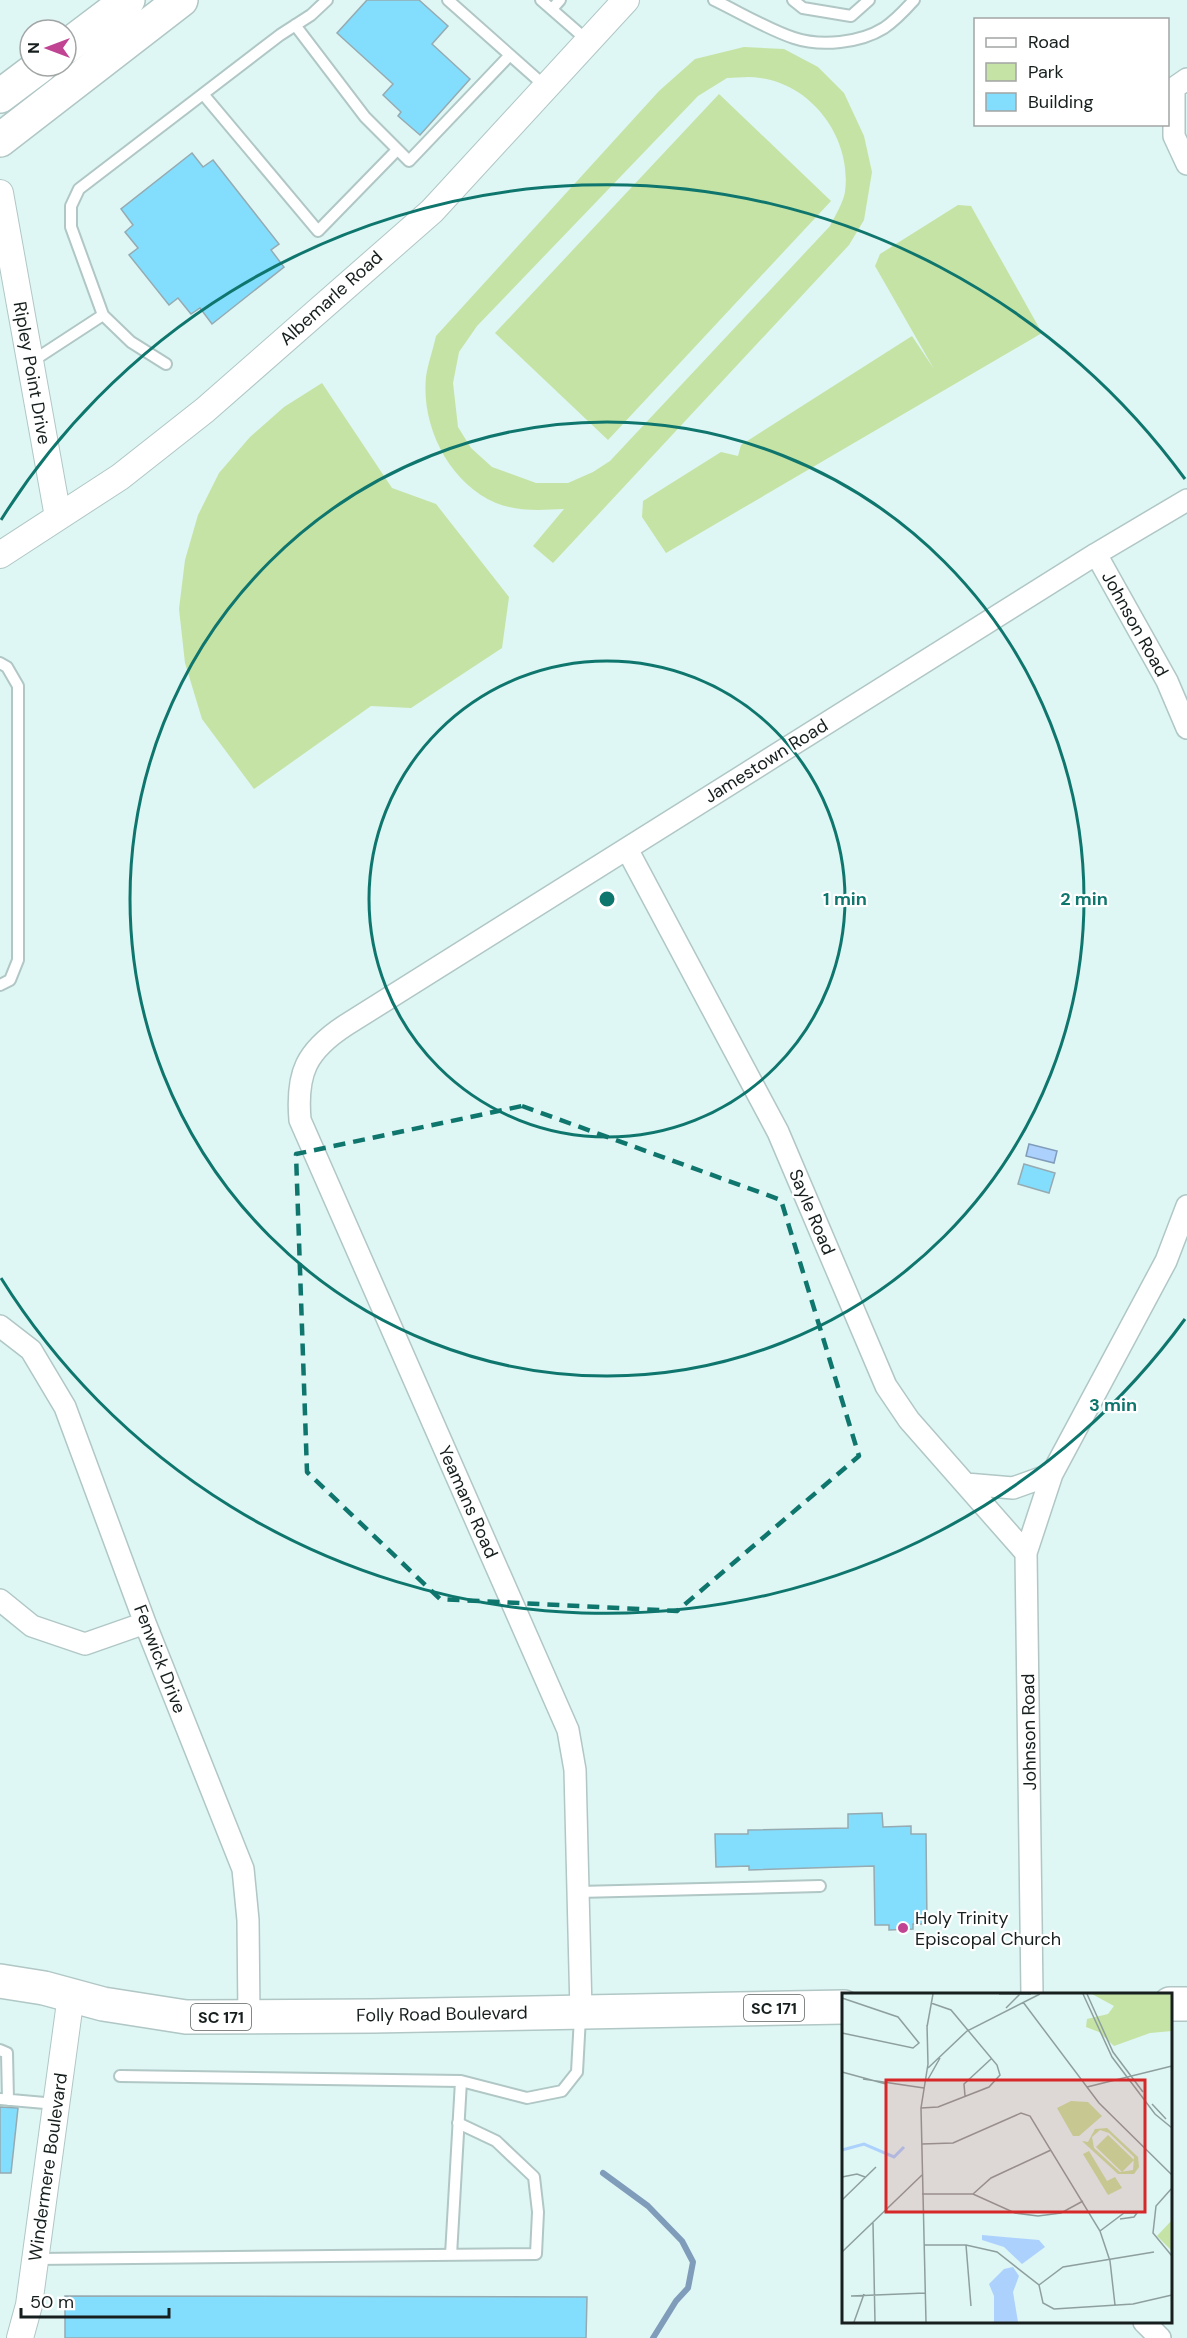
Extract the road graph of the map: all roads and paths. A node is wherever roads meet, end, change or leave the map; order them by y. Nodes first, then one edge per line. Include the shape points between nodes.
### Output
1 (128, 0) edge
2 (181, 0) edge
3 (327, 0) edge
4 (448, 0) edge
5 (541, 0) edge
6 (560, 0) edge
7 (626, 0) edge
8 (714, 0) edge
9 (793, 0) edge
10 (869, 0) edge
11 (914, 0) edge
12 (552, 9) junction
13 (295, 25) junction
14 (78, 38) edge
15 (589, 41) junction
16 (510, 55) junction
17 (24, 78) edge
18 (1187, 79) edge
19 (546, 87) junction
20 (203, 94) junction
21 (0, 96) edge
22 (0, 140) edge
23 (397, 150) junction
24 (1187, 164) edge
25 (0, 193) edge
26 (103, 315) junction
27 (30, 363) junction
28 (166, 364) dead end
29 (1187, 500) edge
30 (58, 517) junction
31 (1096, 554) junction
32 (0, 555) edge
33 (0, 663) edge
34 (1187, 728) edge
35 (627, 849) junction
36 (0, 985) edge
37 (346, 1025) joint
38 (1187, 1206) edge
39 (0, 1326) edge
40 (1052, 1474) junction
41 (966, 1484) junction
42 (1026, 1553) junction
43 (0, 1600) edge
44 (145, 1623) junction
45 (820, 1886) dead end
46 (578, 1892) junction
47 (0, 1960) edge
48 (0, 1981) edge
49 (57, 1991) junction
50 (1032, 1993) edge
51 (842, 2007) edge
52 (581, 2011) junction
53 (249, 2018) junction
54 (0, 2050) edge
55 (120, 2076) dead end
56 (461, 2081) junction
57 (4, 2100) edge
58 (56, 2104) junction
59 (459, 2123) junction
60 (451, 2255) junction
61 (36, 2259) junction
62 (29, 2305) junction
63 (1145, 2323) edge
64 (20, 2338) edge
65 (39, 2338) edge
66 (1160, 2338) edge

1 - 14 main road
2 - 22 main road
3 - 13 lane
4 - 16 lane
5 - 12 lane
6 - 12 lane
7 - 15 street, Albemarle Road
8 - 11 lane via 794,39 830,43 882,29
9 - 10 lane via 803,8 851,16
12 - 15 lane
13 - 20 lane
13 - 23 lane via 365,117
15 - 19 street, Albemarle Road
16 - 19 lane
16 - 23 lane via 409,161
17 - 21 main road
18 - 24 street via 1174,88 1174,136
19 - 30 street, Albemarle Road via 432,211 205,410 120,477
20 - 23 lane via 318,231
20 - 26 lane via 94,176 79,189 71,206 71,227
25 - 27 street, Ripley Point Drive
26 - 27 lane
26 - 28 lane via 131,342
27 - 30 street, Ripley Point Drive
29 - 31 street, Jamestown Road
30 - 32 street, Albemarle Road
31 - 34 street, Johnson Road via 1167,681
31 - 35 street, Jamestown Road
33 - 36 lane via 7,667 18,686 18,960 10,980
35 - 37 street, Jamestown Road
35 - 41 street, Sayle Road via 778,1132 886,1386 909,1420
37 - 46 street, Yeamans Road via 325,1039 308,1059 298,1094 300,1120 568,1730 575,1770
38 - 40 street, Johnson Road via 1166,1261
39 - 44 street, Fenwick Drive via 31,1350 65,1407
40 - 41 street via 1013,1488
40 - 42 street, Johnson Road
41 - 42 street, Sayle Road
42 - 50 street, Johnson Road
43 - 44 street via 32,1626 85,1644
44 - 53 street, Fenwick Drive via 243,1869
45 - 46 lane
46 - 52 street, Yeamans Road
47 - 49 main road, Folly Road Boulevard
48 - 49 main road, Folly Road Boulevard / SC 171
49 - 53 main road, Folly Road Boulevard / SC 171 via 142,2011 186,2017
49 - 58 street, Windermere Boulevard
51 - 52 main road, Folly Road Boulevard / SC 171
52 - 53 main road, Folly Road Boulevard / SC 171
52 - 56 lane via 577,2072 562,2091 527,2098
54 - 57 lane via 7,2053
55 - 56 lane
56 - 59 lane
57 - 58 lane
58 - 61 street, Windermere Boulevard
59 - 60 lane
59 - 60 lane via 496,2141 534,2176 538,2212 536,2254
60 - 61 lane
61 - 62 street, Windermere Boulevard
62 - 64 street, Windermere Boulevard
62 - 65 street
63 - 66 street

